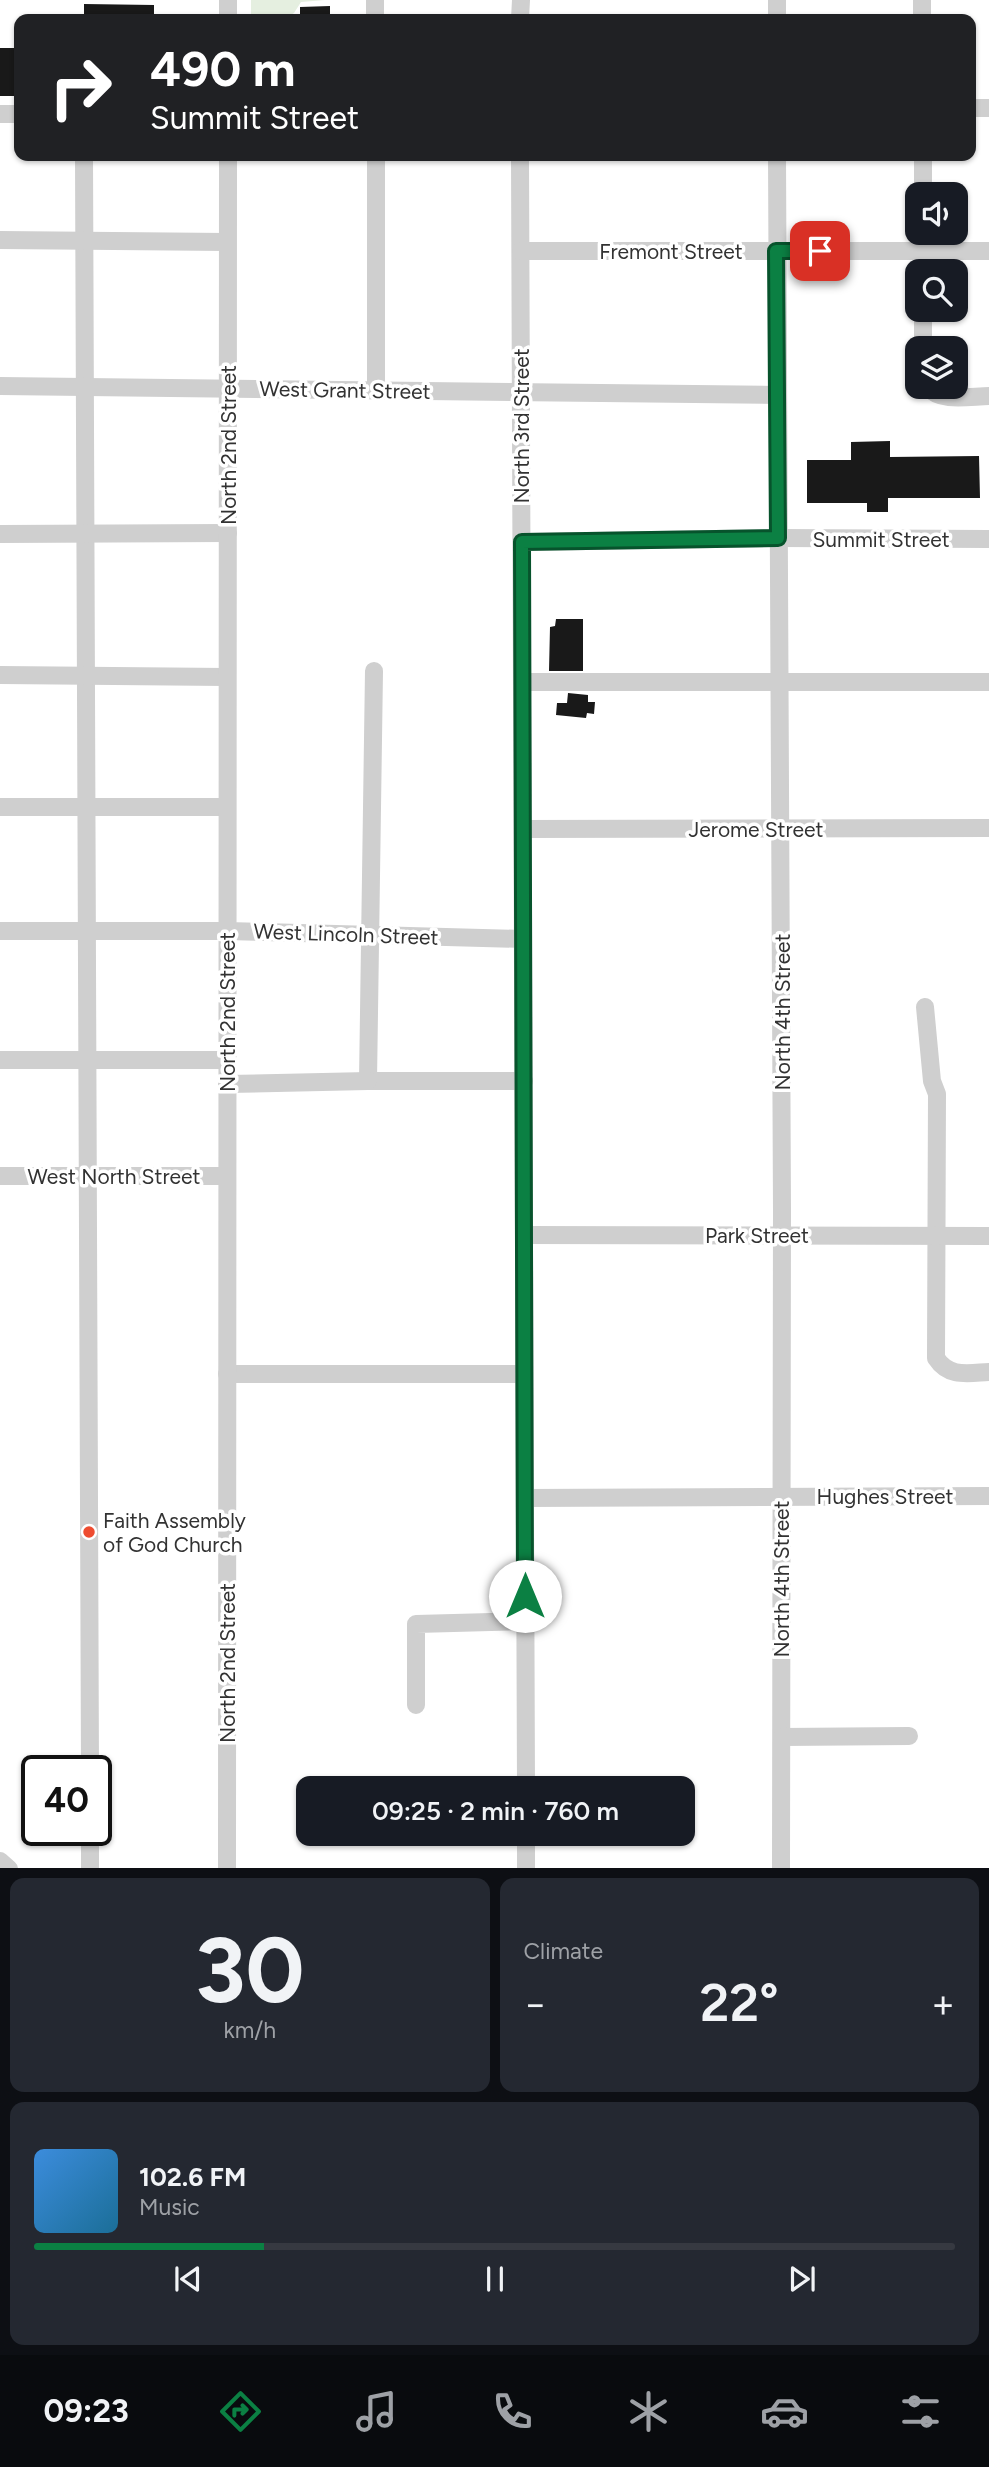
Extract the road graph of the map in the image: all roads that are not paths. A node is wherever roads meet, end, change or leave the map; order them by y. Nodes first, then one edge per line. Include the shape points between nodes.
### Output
1 (84, 161) edge
2 (228, 161) edge
3 (376, 161) edge
4 (520, 161) edge
5 (777, 161) edge
6 (923, 161) edge
7 (923, 182) edge
8 (0, 240) edge
9 (85, 240) junction
10 (227, 242) junction
11 (923, 245) edge
12 (521, 251) junction
13 (776, 251) junction
14 (923, 251) junction
15 (989, 251) edge
16 (923, 259) edge
17 (0, 386) edge
18 (86, 387) junction
19 (228, 389) junction
20 (376, 391) junction
21 (521, 393) junction
22 (777, 395) junction
23 (968, 396) edge
24 (989, 396) edge
25 (228, 533) junction
26 (0, 534) edge
27 (86, 534) junction
28 (778, 538) junction
29 (989, 539) edge
30 (522, 542) junction
31 (374, 671) dead end
32 (0, 675) edge
33 (87, 676) junction
34 (227, 677) junction
35 (522, 682) junction
36 (779, 682) junction
37 (989, 682) edge
38 (0, 807) edge
39 (87, 807) junction
40 (227, 807) junction
41 (989, 828) edge
42 (523, 829) junction
43 (781, 829) junction
44 (0, 931) edge
45 (87, 931) junction
46 (227, 931) junction
47 (372, 935) junction
48 (523, 939) junction
49 (925, 1007) dead end
50 (0, 1060) edge
51 (87, 1060) junction
52 (227, 1060) junction
53 (368, 1081) junction
54 (524, 1081) junction
55 (227, 1084) junction
56 (0, 1176) edge
57 (88, 1176) junction
58 (227, 1176) junction
59 (524, 1235) junction
60 (782, 1235) junction
61 (938, 1235) junction
62 (989, 1236) edge
63 (989, 1373) edge
64 (227, 1374) junction
65 (524, 1374) junction
66 (780, 1496) junction
67 (989, 1496) edge
68 (525, 1498) junction
69 (525, 1621) junction
70 (416, 1705) dead end
71 (909, 1736) dead end
72 (782, 1737) junction
73 (90, 1755) edge
74 (526, 1776) edge
75 (90, 1846) edge
76 (526, 1846) edge
77 (0, 1861) edge
78 (9, 1868) edge
79 (90, 1868) edge
80 (227, 1868) edge
81 (526, 1868) edge
82 (781, 1868) edge

1 - 9 street
2 - 10 street, North 2nd Street
3 - 20 street
4 - 12 street, North 3rd Street
5 - 13 street, North 4th Street
6 - 7 street
8 - 9 street
9 - 10 street
9 - 18 street
10 - 19 street, North 2nd Street
11 - 14 street
12 - 13 street, Fremont Street
12 - 21 street, North 3rd Street
13 - 14 street, Fremont Street
13 - 22 street, North 4th Street
14 - 15 street, Fremont Street
14 - 16 street
17 - 18 street, West Grant Street
18 - 19 street, West Grant Street
18 - 27 street
19 - 20 street, West Grant Street
19 - 25 street, North 2nd Street
20 - 21 street, West Grant Street
21 - 22 street, West Grant Street
21 - 30 street, North 3rd Street
22 - 28 street, North 4th Street
23 - 24 street
25 - 27 street
25 - 34 street, North 2nd Street
26 - 27 street
27 - 33 street
28 - 29 street, Summit Street
28 - 30 street, Summit Street
28 - 36 street, North 4th Street
30 - 35 street, North 3rd Street
31 - 47 street
32 - 33 street
33 - 34 street
33 - 39 street
34 - 40 street, North 2nd Street
35 - 36 street
35 - 42 street, North 3rd Street
36 - 37 street
36 - 43 street, North 4th Street
38 - 39 street
39 - 40 street
39 - 45 street
40 - 46 street, North 2nd Street
41 - 43 street, Jerome Street
42 - 43 street, Jerome Street
42 - 48 street, North 3rd Street
43 - 60 street, North 4th Street
44 - 45 street, West Lincoln Street
45 - 46 street, West Lincoln Street
45 - 51 street
46 - 47 street, West Lincoln Street
46 - 52 street, North 2nd Street
47 - 48 street, West Lincoln Street
47 - 53 street
48 - 54 street, North 3rd Street
49 - 61 street via 937,1094
50 - 51 street
51 - 52 street
51 - 57 street
52 - 55 street, North 2nd Street
53 - 54 street
53 - 55 street
54 - 59 street, North 3rd Street
55 - 58 street, North 2nd Street
56 - 57 street, West North Street
57 - 58 street, West North Street
57 - 73 street
58 - 64 street, North 2nd Street
59 - 60 street, Park Street
59 - 65 street, North 3rd Street
60 - 61 street, Park Street
60 - 66 street, North 4th Street
61 - 62 street, Park Street
61 - 63 street via 936,1359 956,1373
64 - 65 street
64 - 80 street, North 2nd Street
65 - 68 street, North 3rd Street
66 - 67 street, Hughes Street
66 - 68 street, Hughes Street
66 - 72 street, North 4th Street
68 - 69 street, North 3rd Street
69 - 70 street via 416,1624
69 - 74 street, North 3rd Street
71 - 72 street
72 - 82 street, North 4th Street
75 - 79 street
76 - 81 street
77 - 78 street

